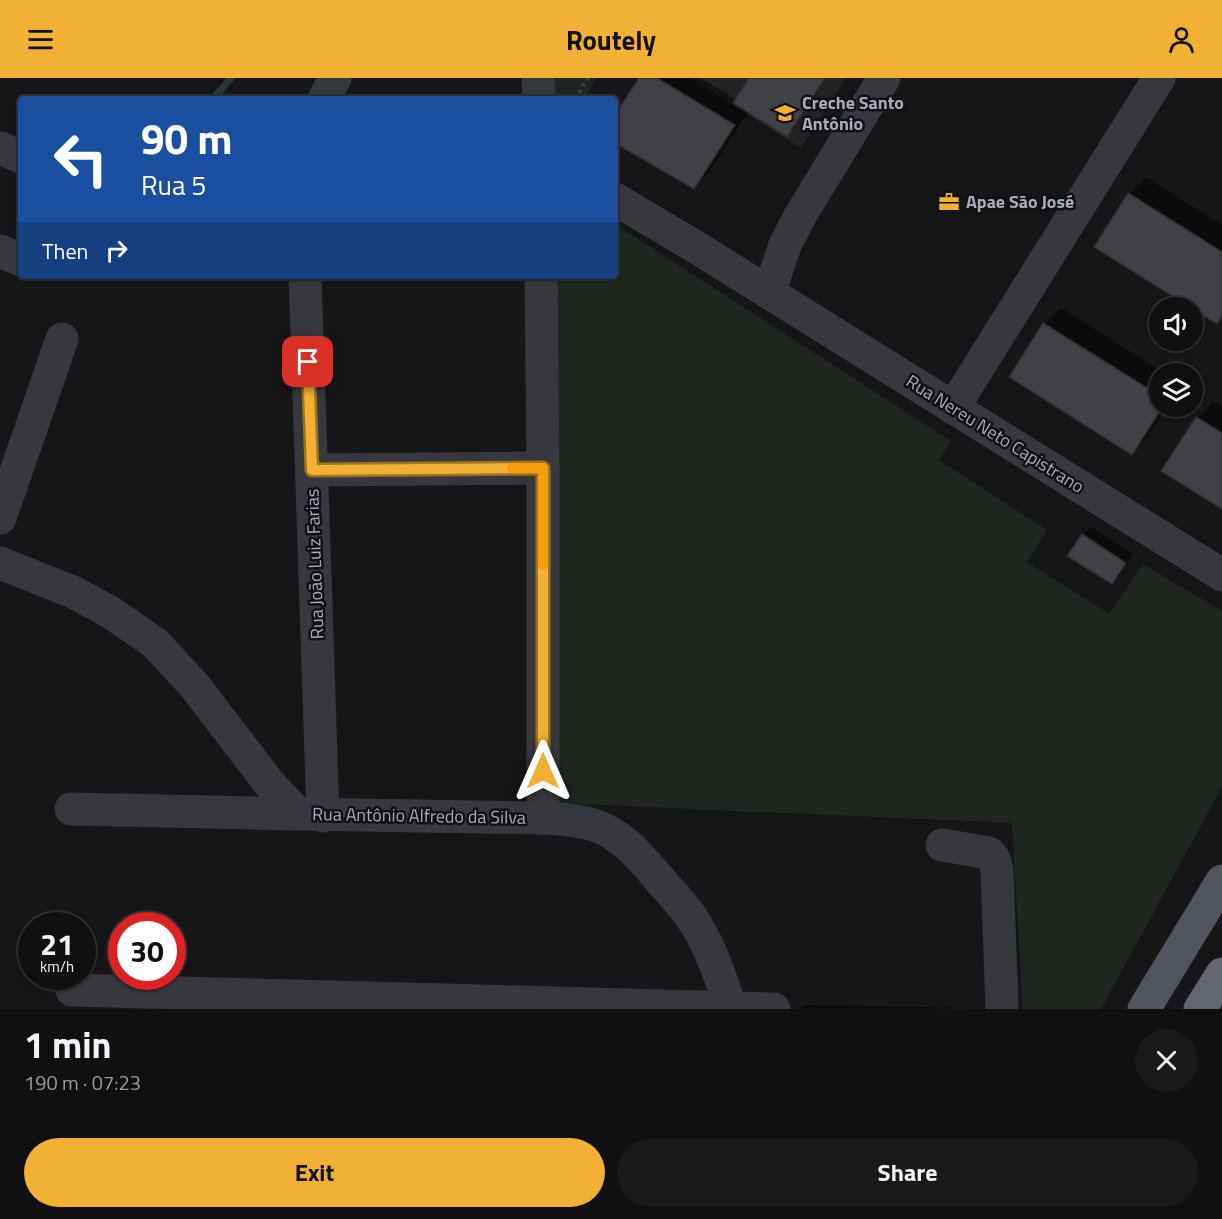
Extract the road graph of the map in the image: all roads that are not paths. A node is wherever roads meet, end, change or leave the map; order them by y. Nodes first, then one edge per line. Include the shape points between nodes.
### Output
1 (335, 78) edge
2 (538, 78) edge
3 (884, 78) edge
4 (1159, 78) edge
5 (326, 96) edge
6 (539, 96) edge
7 (0, 148) edge
8 (18, 156) edge
9 (618, 201) edge
10 (0, 251) edge
11 (18, 259) edge
12 (305, 279) edge
13 (542, 279) edge
14 (769, 293) junction
15 (63, 339) dead end
16 (953, 408) junction
17 (543, 468) junction
18 (312, 470) junction
19 (0, 518) edge
20 (0, 563) edge
21 (1222, 575) edge
22 (71, 809) dead end
23 (311, 815) junction
24 (543, 818) junction
25 (942, 845) dead end
26 (1222, 881) edge
27 (1222, 974) edge
28 (72, 990) dead end
29 (731, 1008) edge
30 (774, 1009) edge
31 (1002, 1009) edge
32 (1144, 1009) edge
33 (1200, 1009) edge

1 - 5 street
2 - 6 street
3 - 14 street via 800,216 785,245
4 - 16 street
7 - 8 street
9 - 14 street, Rua Nereu Neto Capistrano
10 - 11 street
12 - 18 street, Rua João Luiz Farias
13 - 17 street
14 - 16 street, Rua Nereu Neto Capistrano
15 - 19 street
16 - 21 street, Rua Nereu Neto Capistrano
17 - 18 street
17 - 24 street
18 - 23 street, Rua João Luiz Farias
20 - 23 street, Rua Antônio Alfredo da Silva via 73,592 155,643 194,685 269,783
22 - 23 street
23 - 24 street, Rua Antônio Alfredo da Silva
24 - 29 street, Rua Antônio Alfredo da Silva via 595,826 634,851 698,927
25 - 31 street via 989,853 994,859
26 - 32 main road
27 - 33 highway
28 - 29 street
29 - 30 street

